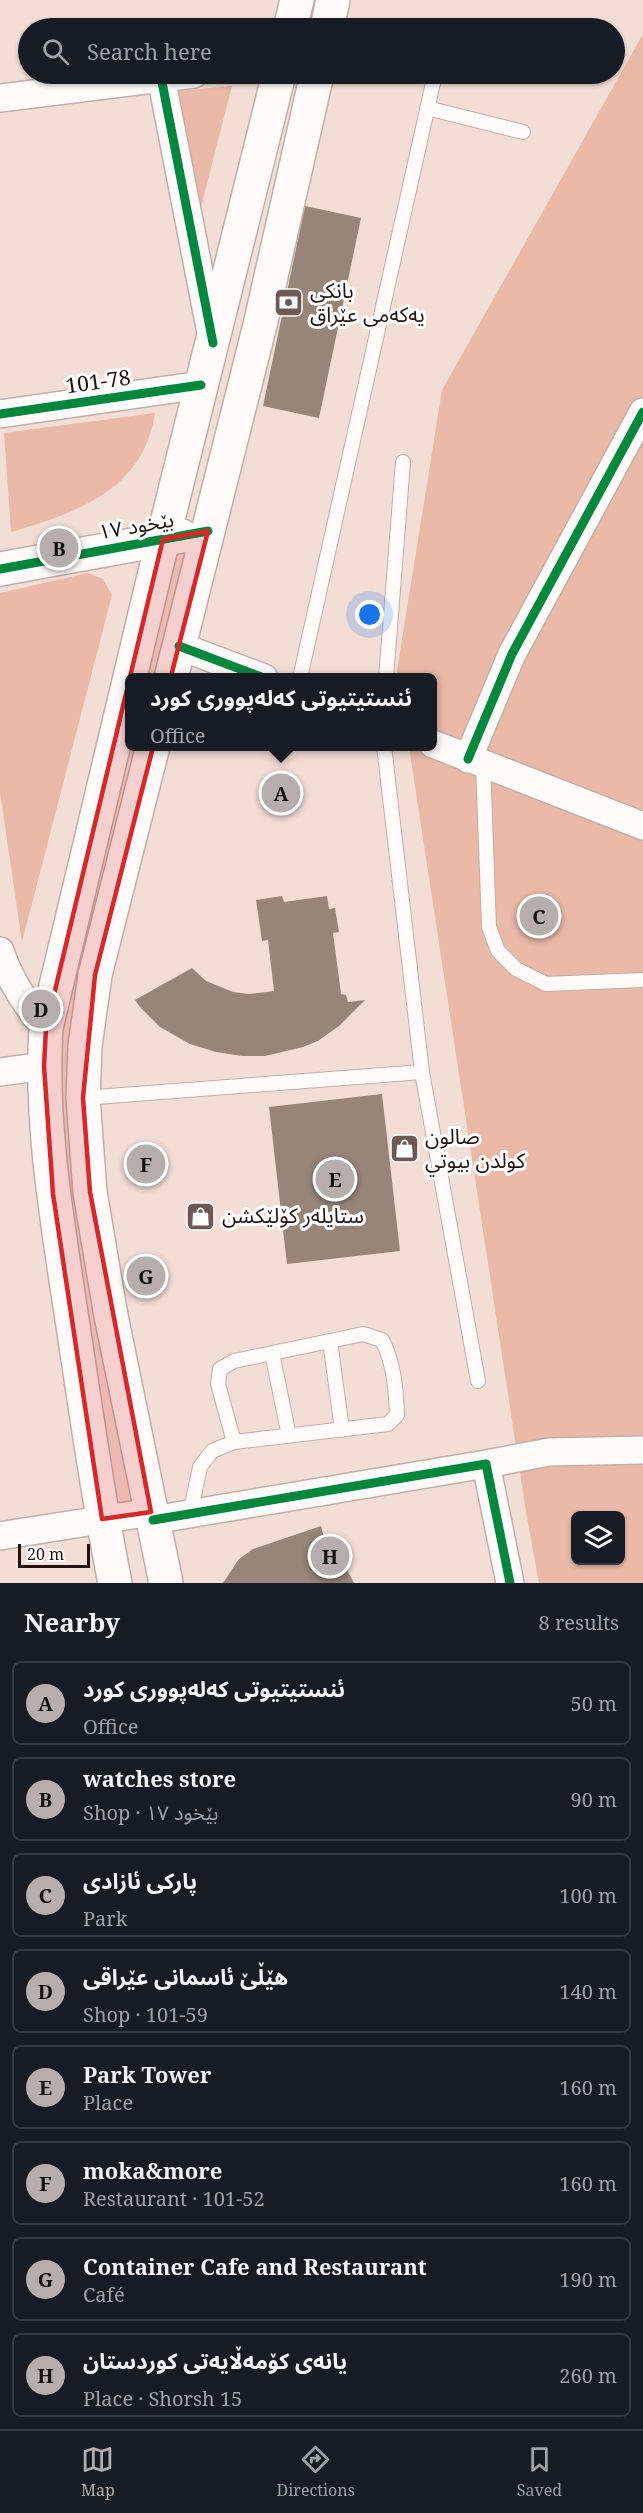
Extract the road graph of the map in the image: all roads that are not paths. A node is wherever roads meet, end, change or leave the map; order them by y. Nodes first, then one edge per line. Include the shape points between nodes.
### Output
1 (297, 0) edge
2 (333, 0) edge
3 (292, 18) edge
4 (329, 18) edge
5 (107, 84) edge
6 (162, 84) edge
7 (277, 84) edge
8 (314, 84) edge
9 (433, 84) edge
10 (0, 98) edge
11 (428, 108) junction
12 (523, 132) dead end
13 (213, 343) junction
14 (201, 385) junction
15 (643, 412) edge
16 (0, 414) edge
17 (403, 462) dead end
18 (207, 531) junction
19 (163, 539) junction
20 (0, 569) edge
21 (179, 646) junction
22 (131, 673) edge
23 (172, 673) edge
24 (251, 673) edge
25 (301, 673) edge
26 (386, 673) edge
27 (125, 698) edge
28 (437, 746) edge
29 (152, 751) edge
30 (384, 751) edge
31 (475, 761) junction
32 (643, 826) edge
33 (0, 951) edge
34 (643, 980) edge
35 (46, 1028) junction
36 (44, 1066) junction
37 (0, 1072) edge
38 (422, 1072) junction
39 (83, 1098) junction
40 (330, 1341) junction
41 (272, 1353) junction
42 (478, 1381) dead end
43 (342, 1430) junction
44 (289, 1436) junction
45 (234, 1442) junction
46 (643, 1450) edge
47 (486, 1464) junction
48 (190, 1514) junction
49 (152, 1516) junction
50 (102, 1519) junction
51 (0, 1536) edge
52 (115, 1583) edge
53 (166, 1583) edge
54 (510, 1583) edge

1 - 3 main road
2 - 4 main road
5 - 10 street
6 - 13 street
7 - 13 main road
8 - 18 main road via 260,325
9 - 11 lane
11 - 12 lane
11 - 25 lane
13 - 14 main road
14 - 16 street, 101-78
14 - 19 main road
15 - 31 street via 512,654
17 - 26 lane
18 - 19 main road, بێخود ١٧
18 - 21 main road
19 - 20 main road, بێخود ١٧
19 - 22 main road
21 - 23 main road
21 - 24 street
27 - 35 main road
28 - 31 street
29 - 39 main road via 95,975 85,1046
30 - 38 lane
31 - 32 street
31 - 34 lane via 489,927 498,951 516,969 546,984
33 - 35 street via 18,992
35 - 36 main road
36 - 37 street
36 - 50 main road via 54,1194
38 - 39 lane
38 - 42 lane
39 - 49 main road via 90,1192
40 - 41 lane
40 - 43 lane
40 - 43 lane via 363,1334 382,1340 390,1355 395,1389 397,1415 388,1424
41 - 44 lane
41 - 45 lane via 234,1361 220,1369 218,1384
43 - 44 lane
44 - 45 lane
45 - 48 lane via 212,1451 200,1467
46 - 47 street via 549,1452
47 - 48 street
47 - 54 street
48 - 49 street
49 - 50 street
49 - 53 main road
50 - 51 street
50 - 52 main road

